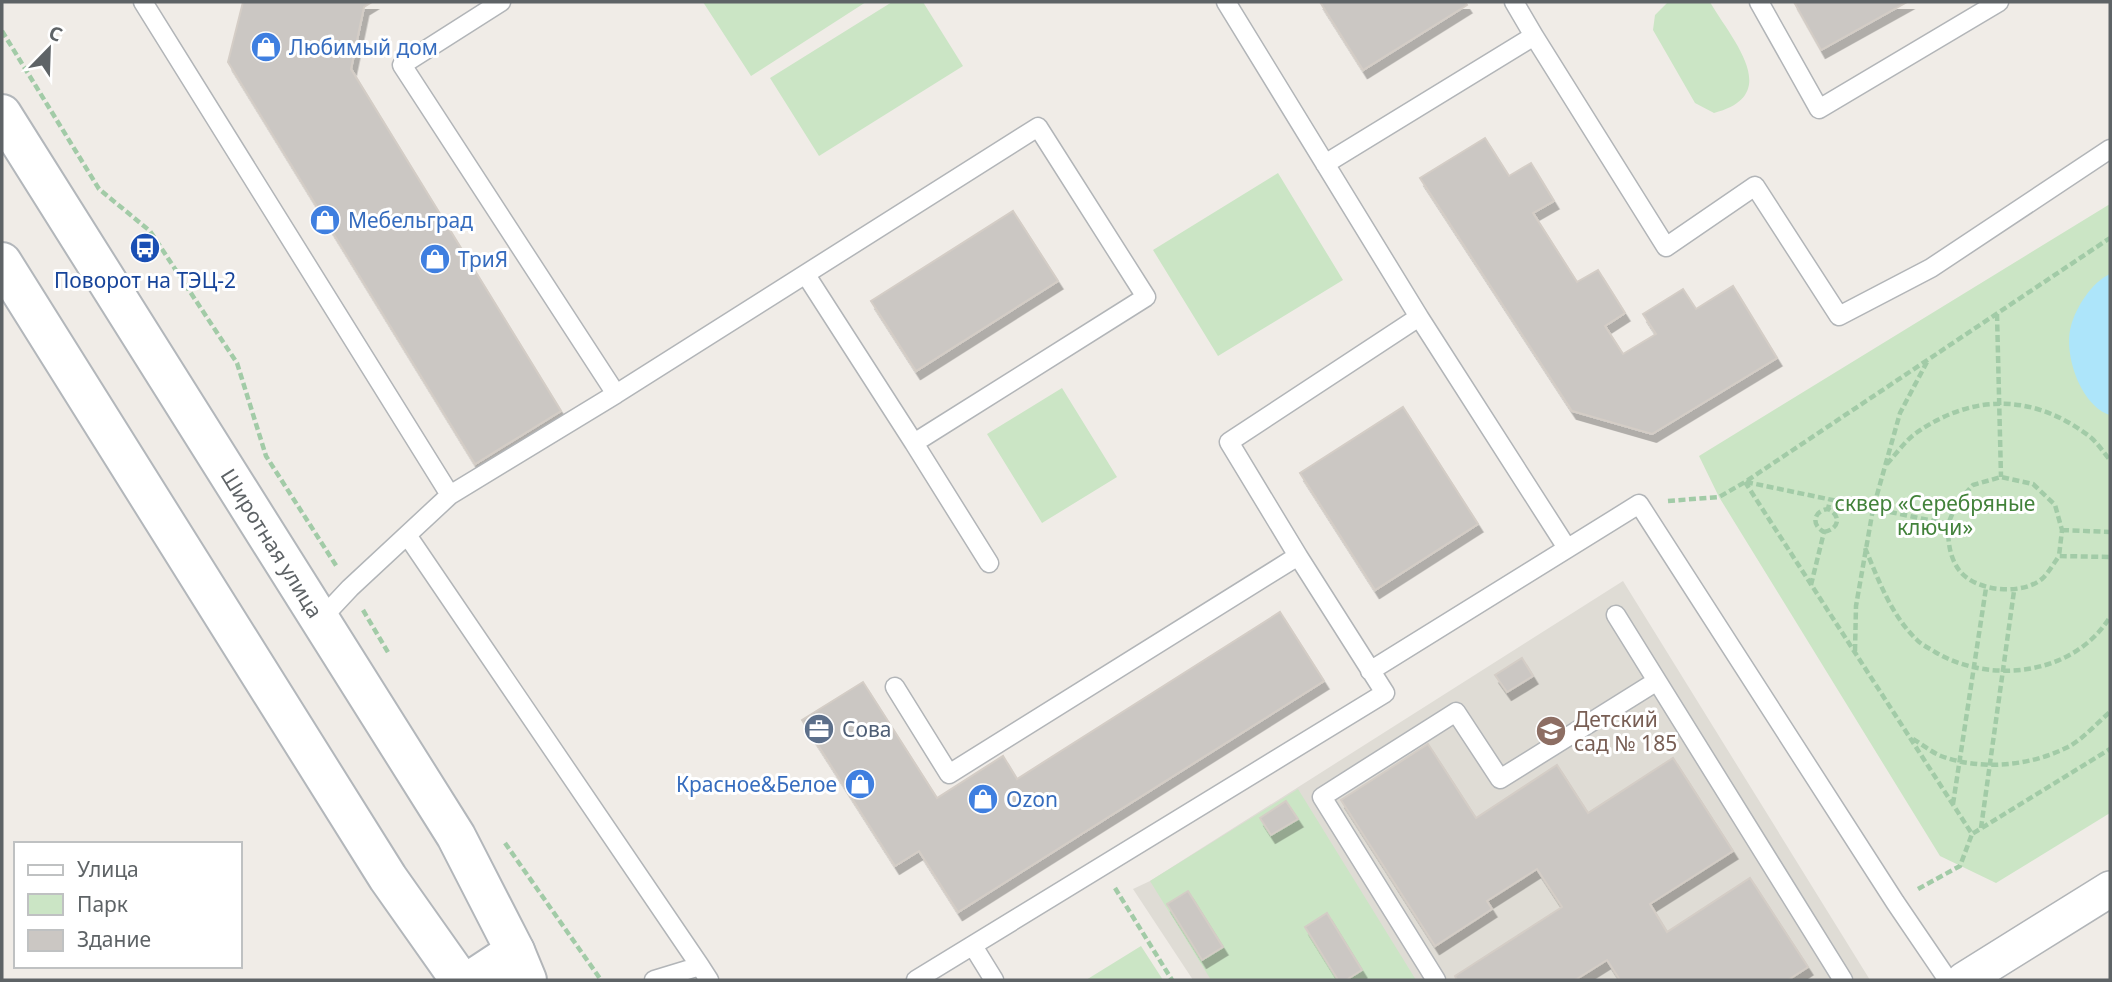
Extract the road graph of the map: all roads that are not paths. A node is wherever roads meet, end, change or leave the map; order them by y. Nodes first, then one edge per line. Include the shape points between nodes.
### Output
1 (143, 2) edge
2 (500, 2) edge
3 (1226, 2) edge
4 (1514, 2) edge
5 (1759, 2) edge
6 (1999, 2) edge
7 (1534, 36) junction
8 (2, 114) edge
9 (2110, 149) edge
10 (1325, 164) junction
11 (2, 262) edge
12 (806, 275) junction
13 (1419, 317) junction
14 (616, 394) junction
15 (914, 443) junction
16 (450, 495) junction
17 (407, 535) junction
18 (1567, 548) junction
19 (1298, 556) junction
20 (989, 563) dead end
21 (1616, 615) dead end
22 (320, 620) junction
23 (1370, 671) junction
24 (1657, 681) junction
25 (895, 687) dead end
26 (2110, 889) edge
27 (973, 946) junction
28 (521, 966) edge
29 (705, 973) edge
30 (1839, 979) edge
31 (460, 980) edge
32 (471, 980) edge
33 (654, 980) edge
34 (916, 980) edge
35 (994, 980) edge
36 (1436, 980) edge
37 (1948, 980) edge
38 (1964, 980) edge

1 - 16 lane
2 - 14 lane via 402,65
3 - 10 lane
4 - 7 lane
5 - 6 lane via 1819,109
7 - 9 lane via 1666,247 1755,186 1839,316 1931,268
7 - 10 lane
8 - 22 main road, Широтная улица
10 - 13 lane
11 - 31 main road via 388,878
12 - 14 lane
12 - 15 lane
12 - 15 lane via 1038,127 1053,149 1146,297
13 - 18 lane
13 - 19 lane via 1228,442
14 - 16 lane
15 - 20 lane
16 - 17 lane
17 - 22 lane
17 - 29 lane
18 - 23 lane
18 - 37 lane via 1639,504
19 - 23 lane
19 - 25 lane via 949,774
21 - 24 lane
22 - 28 main road, Широтная улица via 456,836
23 - 27 lane via 1385,693
24 - 30 lane
24 - 36 lane via 1500,779 1456,712 1322,797
26 - 38 street
27 - 34 lane
27 - 35 lane
28 - 32 main road
29 - 33 lane

